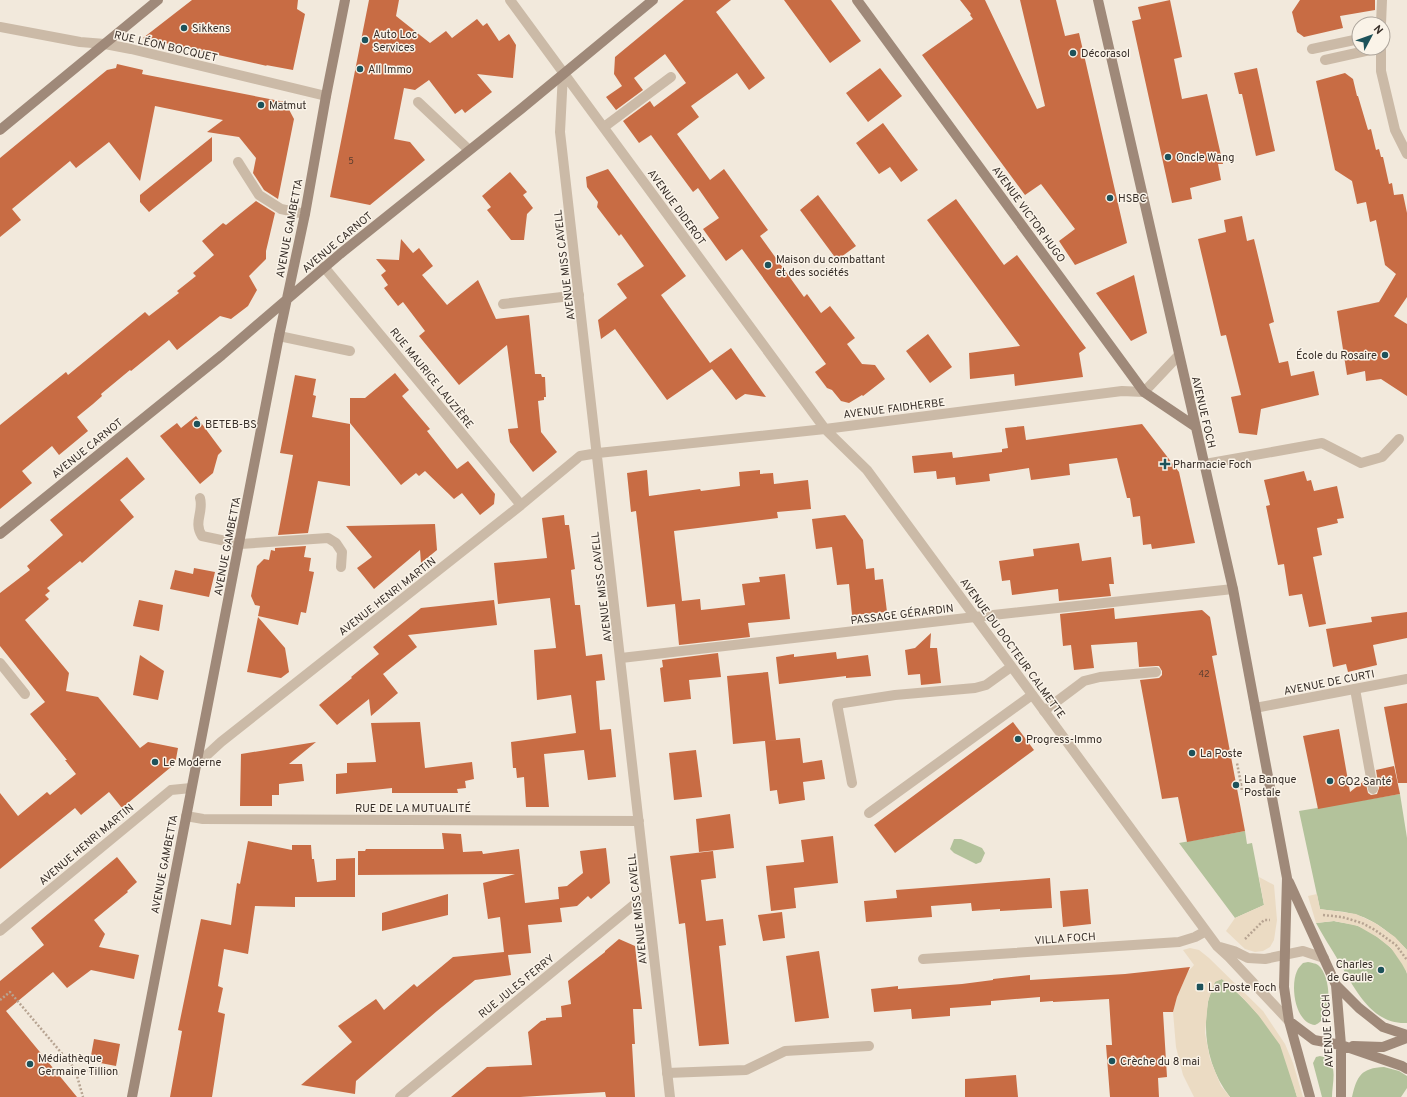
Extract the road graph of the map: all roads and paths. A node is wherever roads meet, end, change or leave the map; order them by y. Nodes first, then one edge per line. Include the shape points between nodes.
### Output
1 (158, 0) edge
2 (345, 0) edge
3 (510, 0) edge
4 (653, 0) edge
5 (857, 0) edge
6 (1098, 0) edge
7 (1382, 0) edge
8 (1381, 16) edge
9 (0, 27) edge
10 (1351, 41) edge
11 (105, 44) junction
12 (1312, 49) dead end
13 (1351, 54) edge
14 (1380, 56) edge
15 (1325, 60) dead end
16 (563, 74) junction
17 (671, 77) dead end
18 (326, 96) junction
19 (418, 102) dead end
20 (604, 127) junction
21 (0, 130) edge
22 (469, 150) junction
23 (1407, 154) edge
24 (238, 162) dead end
25 (305, 214) junction
26 (324, 267) junction
27 (579, 295) junction
28 (288, 299) junction
29 (503, 304) dead end
30 (280, 336) junction
31 (350, 351) dead end
32 (1179, 355) junction
33 (1144, 392) junction
34 (1196, 427) junction
35 (825, 429) junction
36 (1399, 439) dead end
37 (598, 453) junction
38 (1205, 464) junction
39 (200, 498) dead end
40 (521, 505) junction
41 (0, 534) edge
42 (240, 544) junction
43 (341, 567) dead end
44 (1233, 589) junction
45 (975, 617) junction
46 (621, 658) junction
47 (0, 663) edge
48 (1011, 667) junction
49 (1156, 672) dead end
50 (1407, 680) edge
51 (1355, 689) junction
52 (25, 694) dead end
53 (1032, 695) junction
54 (1255, 708) junction
55 (1044, 711) junction
56 (1237, 763) dead end
57 (195, 766) junction
58 (852, 783) dead end
59 (1241, 784) junction
60 (1236, 785) dead end
61 (192, 788) junction
62 (1373, 789) dead end
63 (1242, 792) dead end
64 (868, 813) dead end
65 (186, 816) junction
66 (640, 821) junction
67 (1287, 878) junction
68 (648, 894) junction
69 (1321, 915) dead end
70 (1272, 920) dead end
71 (0, 931) edge
72 (1206, 931) junction
73 (1245, 939) dead end
74 (1217, 946) junction
75 (1285, 956) junction
76 (1324, 958) junction
77 (923, 959) dead end
78 (1407, 960) edge
79 (1336, 985) junction
80 (0, 1000) edge
81 (1289, 1021) junction
82 (1407, 1037) edge
83 (1341, 1045) junction
84 (868, 1046) dead end
85 (75, 1069) junction
86 (1407, 1069) edge
87 (667, 1073) junction
88 (135, 1078) junction
89 (83, 1097) edge
90 (132, 1097) edge
91 (400, 1097) edge
92 (670, 1097) edge
93 (1310, 1097) edge
94 (1341, 1097) edge

1 - 11 street
2 - 18 street, AVENUE GAMBETTA
3 - 16 street, AVENUE DIDEROT
4 - 16 street, AVENUE CARNOT
5 - 33 street, AVENUE VICTOR HUGO
6 - 32 street, AVENUE FOCH
7 - 8 street
9 - 11 street, RUE LÉON BOCQUET via 80,42
10 - 12 street
11 - 18 street, RUE LÉON BOCQUET
11 - 21 street
13 - 15 street
14 - 23 street via 1381,71 1395,130
16 - 20 street, AVENUE DIDEROT
16 - 22 street, AVENUE CARNOT
16 - 27 street, AVENUE MISS CAVELL via 560,132
17 - 20 street
18 - 25 street, AVENUE GAMBETTA
19 - 22 street
20 - 35 street, AVENUE DIDEROT
22 - 26 street, AVENUE CARNOT
24 - 25 street via 259,195 281,209
25 - 28 street, AVENUE GAMBETTA
26 - 28 street, AVENUE CARNOT
26 - 40 street, RUE MAURICE LAUZIÈRE
27 - 29 street
27 - 37 street, AVENUE MISS CAVELL
28 - 30 street, AVENUE GAMBETTA
28 - 41 street, AVENUE CARNOT
30 - 31 street
30 - 42 street, AVENUE GAMBETTA
32 - 33 street
32 - 34 street, AVENUE FOCH
33 - 34 street, AVENUE VICTOR HUGO
33 - 35 street, AVENUE FAIDHERBE via 1114,392
34 - 38 street, AVENUE FOCH
35 - 37 street, AVENUE FAIDHERBE
35 - 45 street, AVENUE DU DOCTEUR CALMETTE via 867,470
36 - 38 street via 1382,457 1361,463 1322,443
37 - 40 street, AVENUE HENRI MARTIN via 580,456
37 - 46 street, AVENUE MISS CAVELL
38 - 44 street, AVENUE FOCH
39 - 42 street via 202,506 198,529 202,536
40 - 57 street, AVENUE HENRI MARTIN via 221,742
42 - 43 street via 328,538 342,552
42 - 57 street, AVENUE GAMBETTA
44 - 45 street, PASSAGE GÉRARDIN
44 - 54 street, AVENUE FOCH
45 - 46 street, PASSAGE GÉRARDIN
45 - 48 street, AVENUE DU DOCTEUR CALMETTE
46 - 66 street, AVENUE MISS CAVELL
47 - 52 street
48 - 53 street, AVENUE DU DOCTEUR CALMETTE
48 - 58 street via 986,685 975,688 895,695 837,704
49 - 55 street via 1084,681
50 - 51 street, AVENUE DE CURTI
51 - 54 street, AVENUE DE CURTI
51 - 62 street
53 - 55 street, AVENUE DU DOCTEUR CALMETTE
53 - 64 street
54 - 67 street, AVENUE FOCH
55 - 72 street, AVENUE DU DOCTEUR CALMETTE
56 - 59 path
57 - 61 street, AVENUE GAMBETTA
59 - 60 path
59 - 63 path
61 - 65 street, AVENUE GAMBETTA
61 - 71 street, AVENUE HENRI MARTIN via 171,790
65 - 66 street, RUE DE LA MUTUALITÉ via 211,819
65 - 88 street, AVENUE GAMBETTA
66 - 68 street, AVENUE MISS CAVELL
67 - 75 street, AVENUE FOCH
67 - 76 street, AVENUE FOCH
68 - 87 street, AVENUE MISS CAVELL
68 - 91 street, RUE JULES FERRY
69 - 78 path via 1362,922 1396,945
70 - 73 path via 1264,920
72 - 74 street, AVENUE DU DOCTEUR CALMETTE
72 - 77 street, VILLA FOCH via 1179,942
74 - 75 street via 1248,958
74 - 81 street, AVENUE DU DOCTEUR CALMETTE
75 - 76 street via 1303,951
75 - 81 street, AVENUE FOCH via 1284,988
76 - 79 street, AVENUE FOCH
79 - 82 street via 1383,1027
79 - 83 street, AVENUE FOCH
80 - 85 path via 10,992
81 - 83 street via 1314,1040
81 - 93 street, AVENUE FOCH
82 - 83 street via 1383,1047
83 - 86 street
83 - 94 street, AVENUE FOCH
84 - 87 street via 785,1050 746,1070
85 - 88 path
85 - 89 path
87 - 92 street, AVENUE MISS CAVELL
88 - 90 street, AVENUE GAMBETTA

